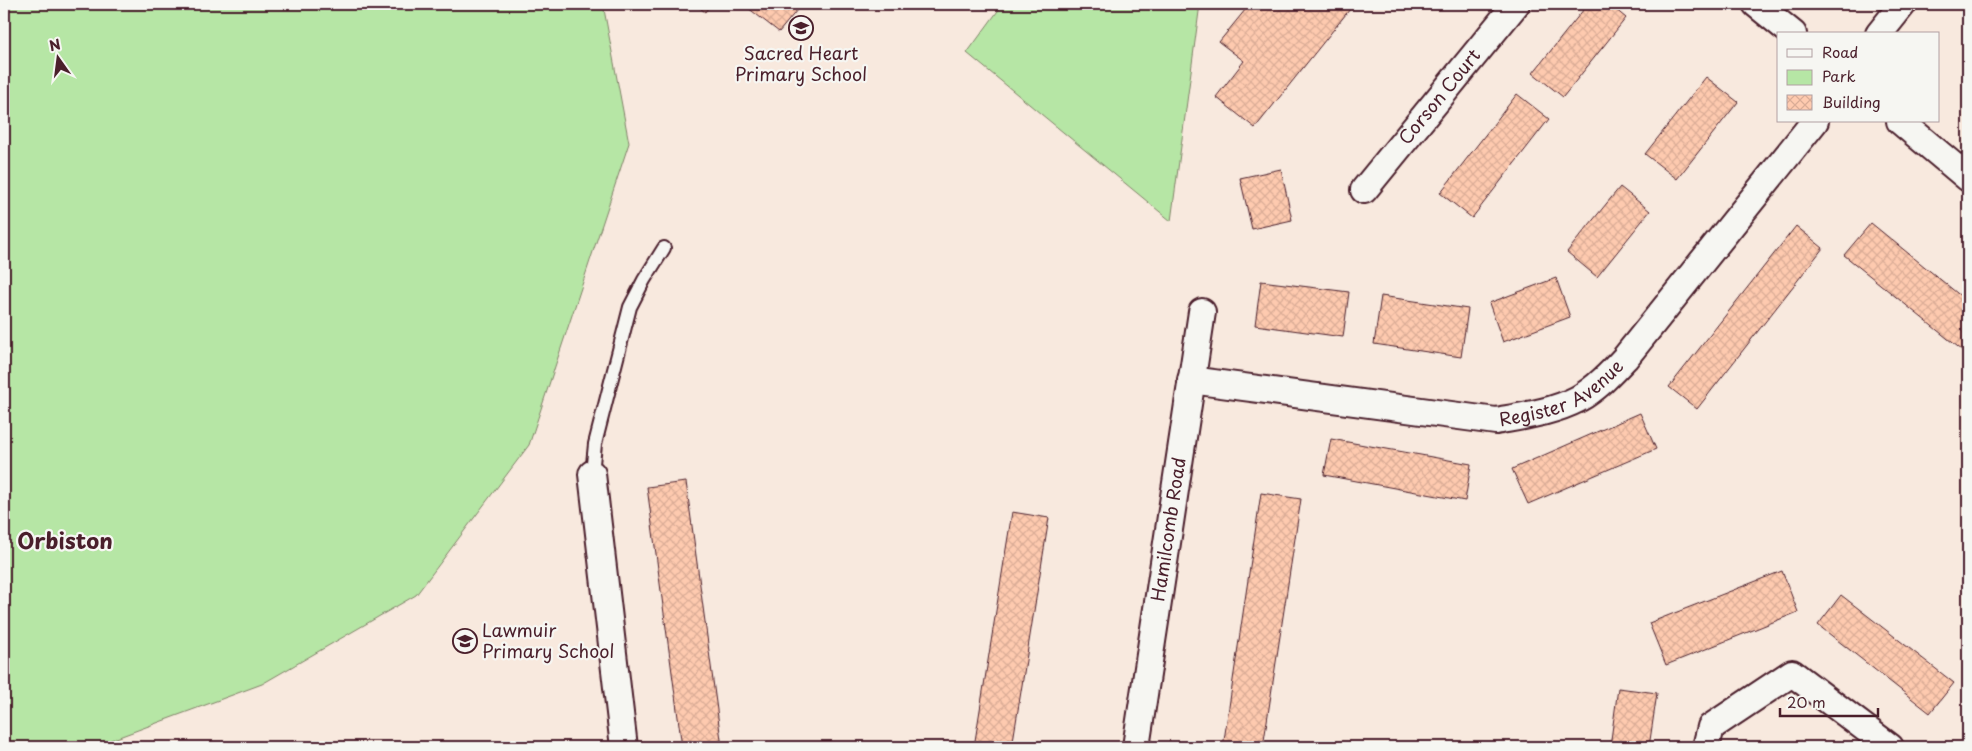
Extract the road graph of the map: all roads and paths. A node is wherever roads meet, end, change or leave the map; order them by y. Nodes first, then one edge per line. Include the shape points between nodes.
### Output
1 (1516, 4) edge
2 (1756, 4) edge
3 (1903, 4) edge
4 (1791, 32) edge
5 (1881, 32) edge
6 (1814, 122) edge
7 (1901, 122) edge
8 (1968, 178) edge
9 (1364, 190) dead end
10 (664, 248) dead end
11 (1202, 312) dead end
12 (1191, 380) junction
13 (592, 474) joint
14 (624, 747) edge
15 (1136, 747) edge
16 (1706, 747) edge
17 (1890, 747) edge

1 - 9 street, Corson Court
2 - 4 street
3 - 5 street
6 - 12 street, Register Avenue via 1625,358 1608,377 1578,399 1541,413 1496,421
7 - 8 street
10 - 13 lane via 630,307 595,444
11 - 12 street, Hamilcomb Road
12 - 15 street, Hamilcomb Road
13 - 14 street
16 - 17 street via 1711,727 1792,673

